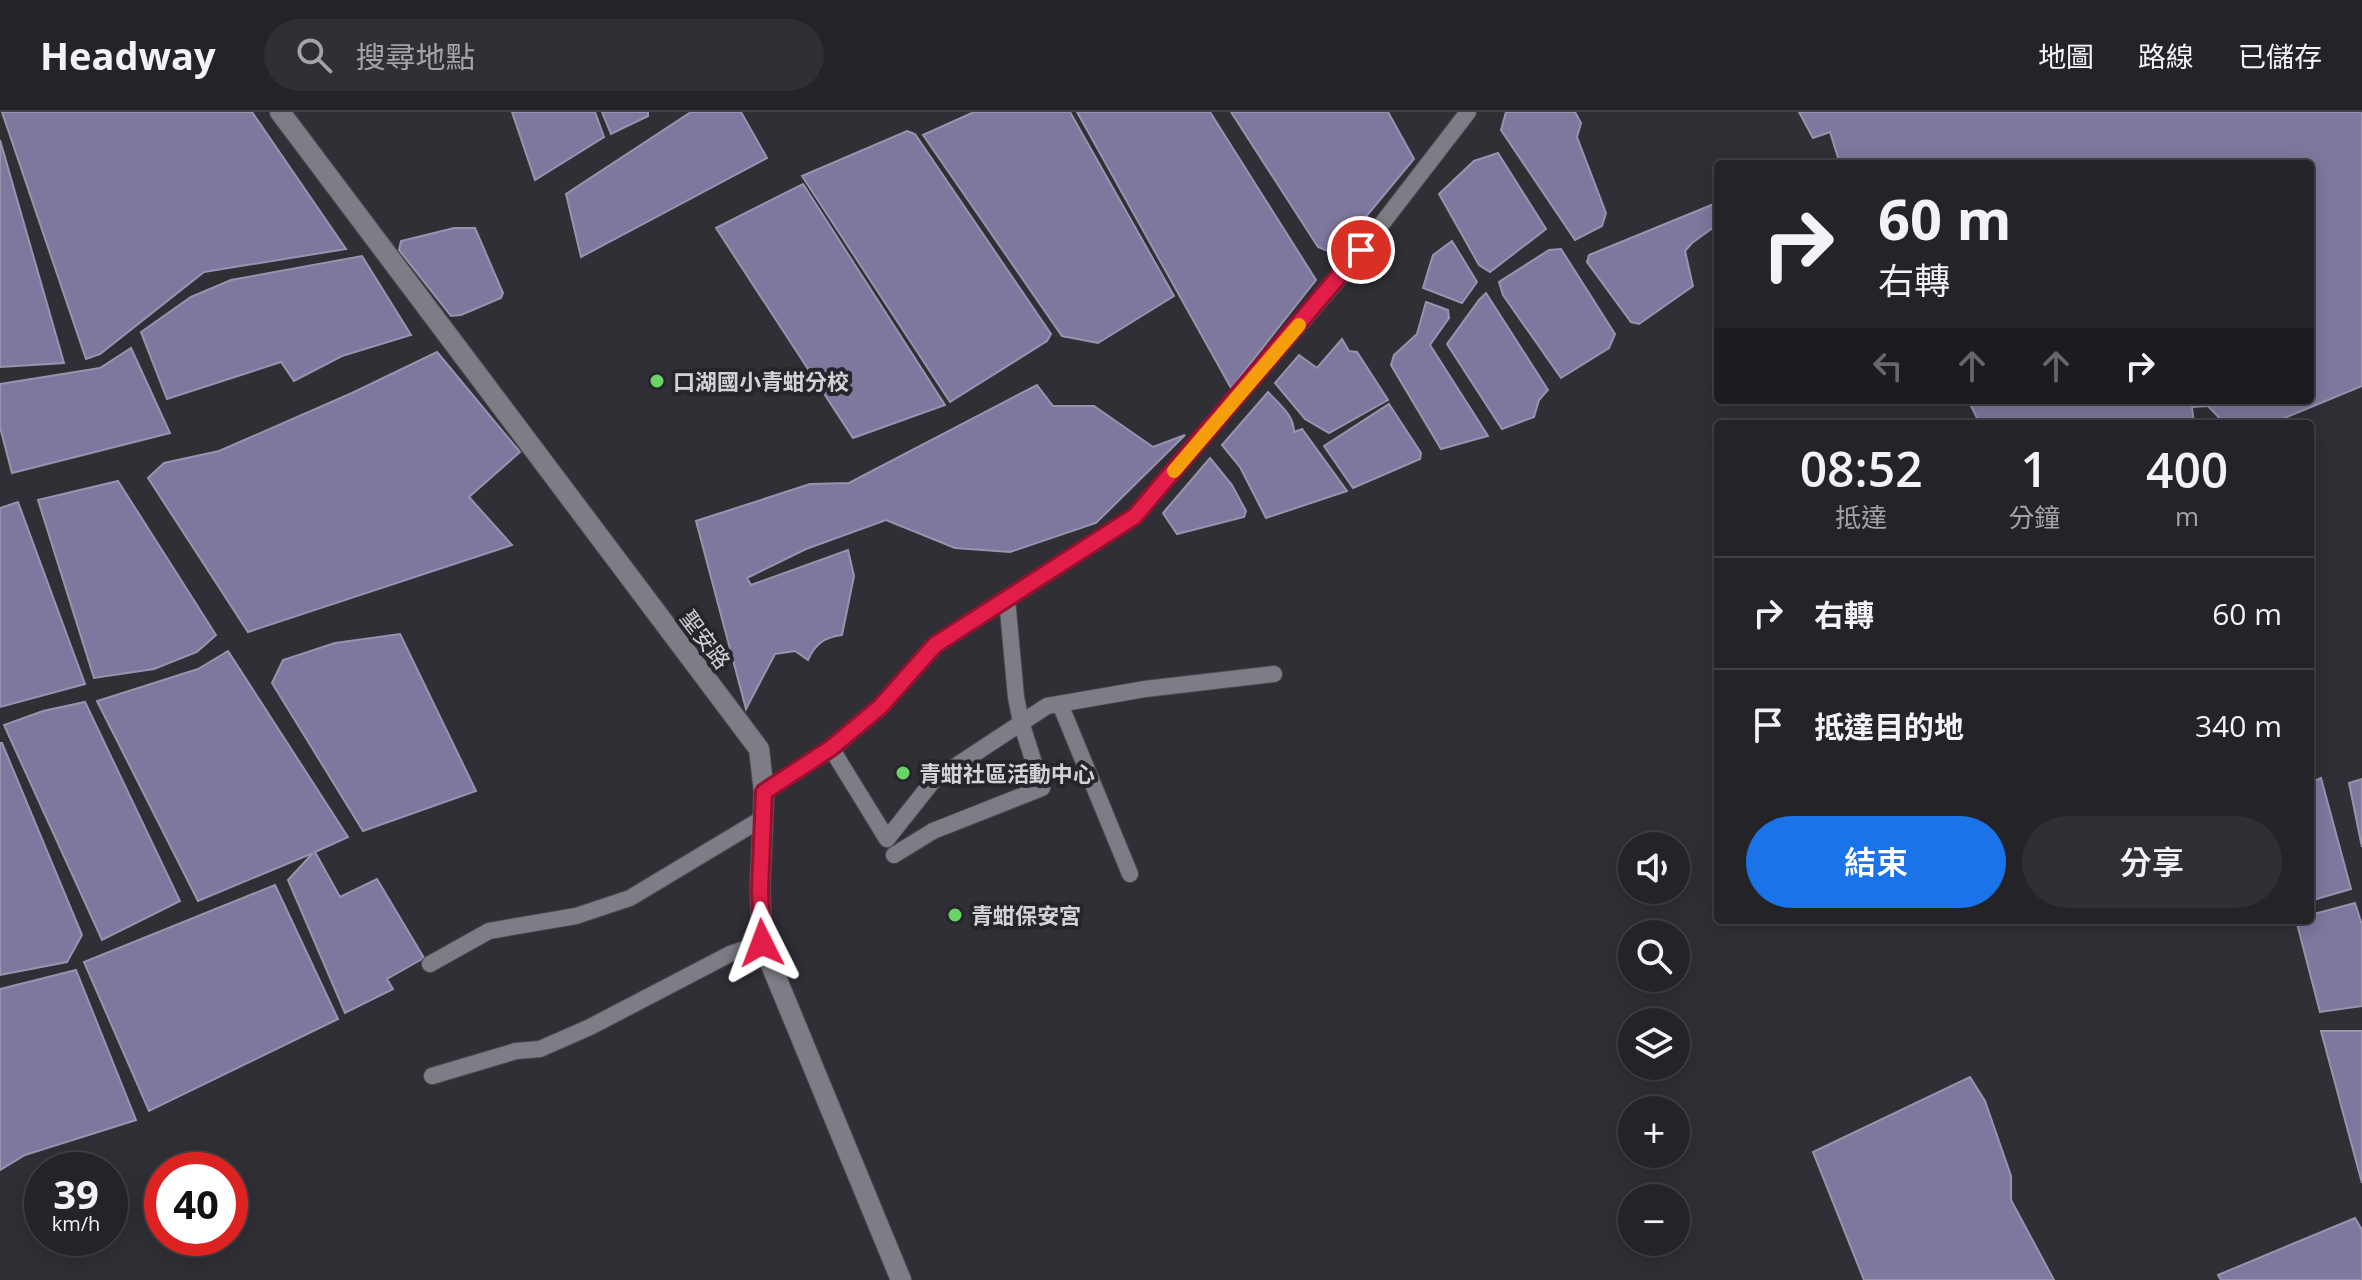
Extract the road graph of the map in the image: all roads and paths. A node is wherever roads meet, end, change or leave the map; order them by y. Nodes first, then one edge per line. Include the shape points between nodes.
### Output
1 (280, 112) edge
2 (1468, 112) edge
3 (1007, 599) junction
4 (1274, 674) dead end
5 (1060, 704) junction
6 (1021, 722) junction
7 (831, 748) junction
8 (764, 792) junction
9 (763, 818) junction
10 (894, 855) dead end
11 (1130, 874) dead end
12 (762, 943) junction
13 (430, 964) dead end
14 (432, 1076) dead end
15 (901, 1280) edge

1 - 8 street, 聖安路 via 759,749
2 - 3 street via 1344,273 1135,516
3 - 6 street
3 - 7 street via 935,645 880,707
4 - 5 street
5 - 6 street
5 - 11 street
6 - 7 street via 933,781 887,839
6 - 10 street via 1042,788 933,831
7 - 8 street
8 - 9 street, 聖安路
9 - 12 street, 聖安路
9 - 13 street via 630,898 576,916 489,931
12 - 14 street via 540,1049
12 - 15 street, 聖安路

